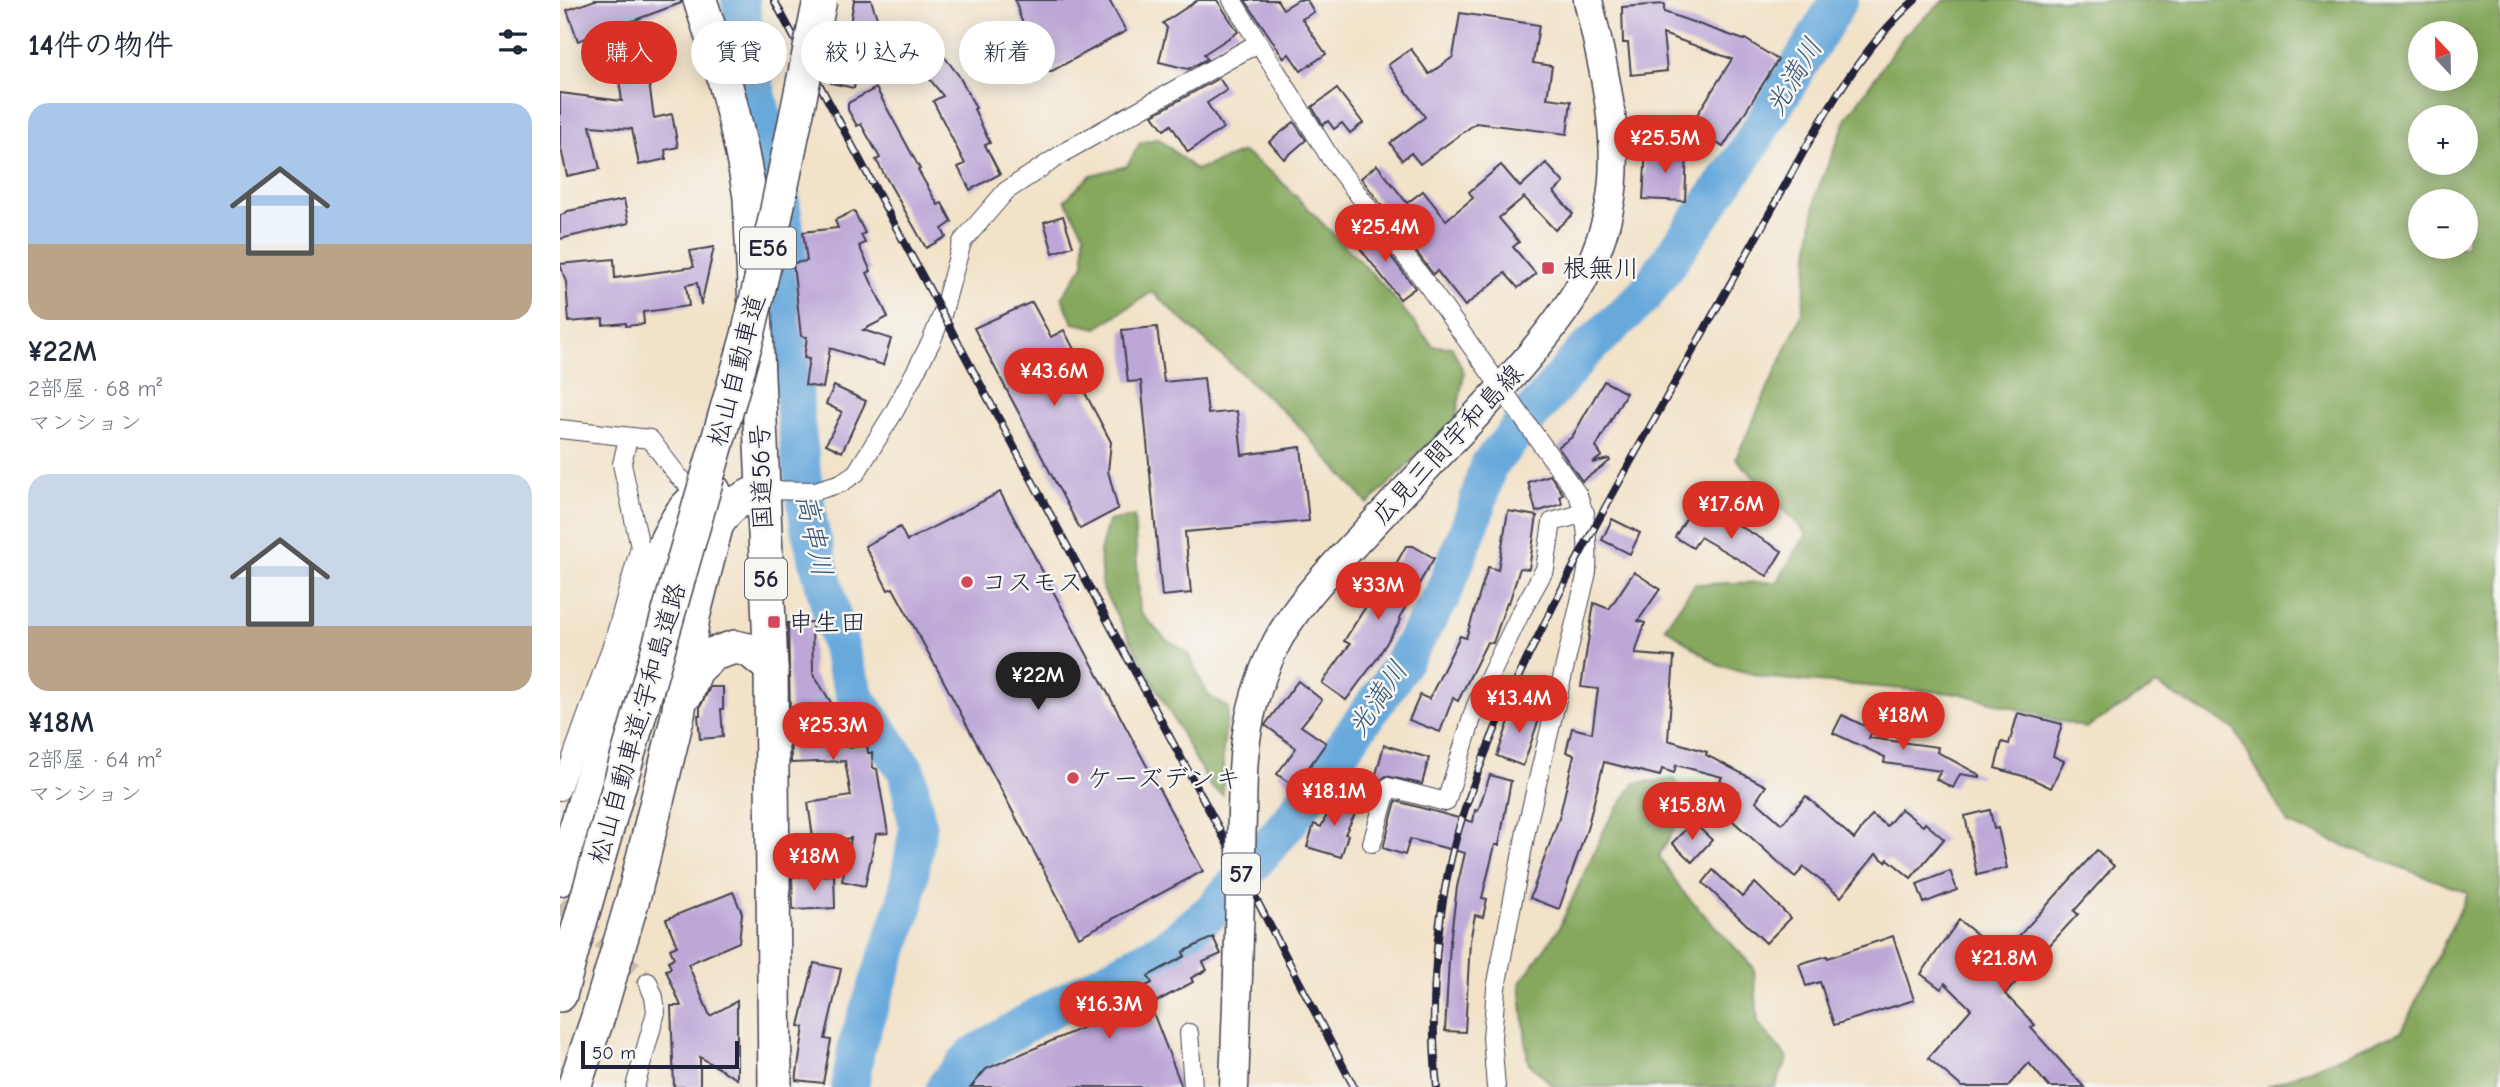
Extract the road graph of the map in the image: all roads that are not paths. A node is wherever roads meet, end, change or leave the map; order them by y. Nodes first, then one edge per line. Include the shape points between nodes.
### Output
1 (700, 0) edge
2 (820, 0) edge
3 (1232, 0) edge
4 (1588, 0) edge
5 (1258, 43) junction
6 (1501, 388) junction
7 (560, 429) edge
8 (628, 438) junction
9 (774, 490) junction
10 (708, 500) junction
11 (1585, 513) junction
12 (771, 668) junction
13 (678, 715) junction
14 (560, 791) edge
15 (1372, 843) dead end
16 (560, 879) edge
17 (648, 982) tunnel mouth
18 (560, 995) edge
19 (1189, 1033) dead end
20 (574, 1087) edge
21 (635, 1087) edge
22 (775, 1087) edge
23 (1193, 1087) edge
24 (1234, 1087) edge
25 (1496, 1087) edge

1 - 9 highway, 国道56号 / 56 via 739,130 750,197
2 - 10 highway, 松山自動車道 / E56, bridge via 778,205
3 - 5 street
4 - 6 main road, 広見三間宇和島線 / 57 via 1610,105 1609,206 1574,299
5 - 6 street via 1331,159
5 - 9 street via 1068,150 1006,191 962,242 931,342 856,473 815,491
6 - 11 street via 1578,495
6 - 24 main road, 広見三間宇和島線 / 57, bridge via 1298,610 1273,648 1258,686 1244,739
7 - 8 street
8 - 10 street via 650,439 678,476
8 - 14 street via 622,464 639,547 615,637
9 - 10 highway via 731,504
9 - 12 highway, 国道56号 / 56
10 - 13 highway via 709,552 693,617
10 - 16 highway via 684,506 666,541
10 - 18 highway, 松山自動車道;宇和島道路 / E56, bridge
11 - 15 street via 1552,523 1545,569 1476,705 1446,802 1388,787
11 - 25 street via 1587,572 1527,825 1496,988 1492,1038
12 - 13 highway via 749,650 734,648 713,654 696,670
12 - 22 highway, 国道56号 / 56
13 - 20 highway via 634,895
17 - 21 street via 656,1012
19 - 23 street

